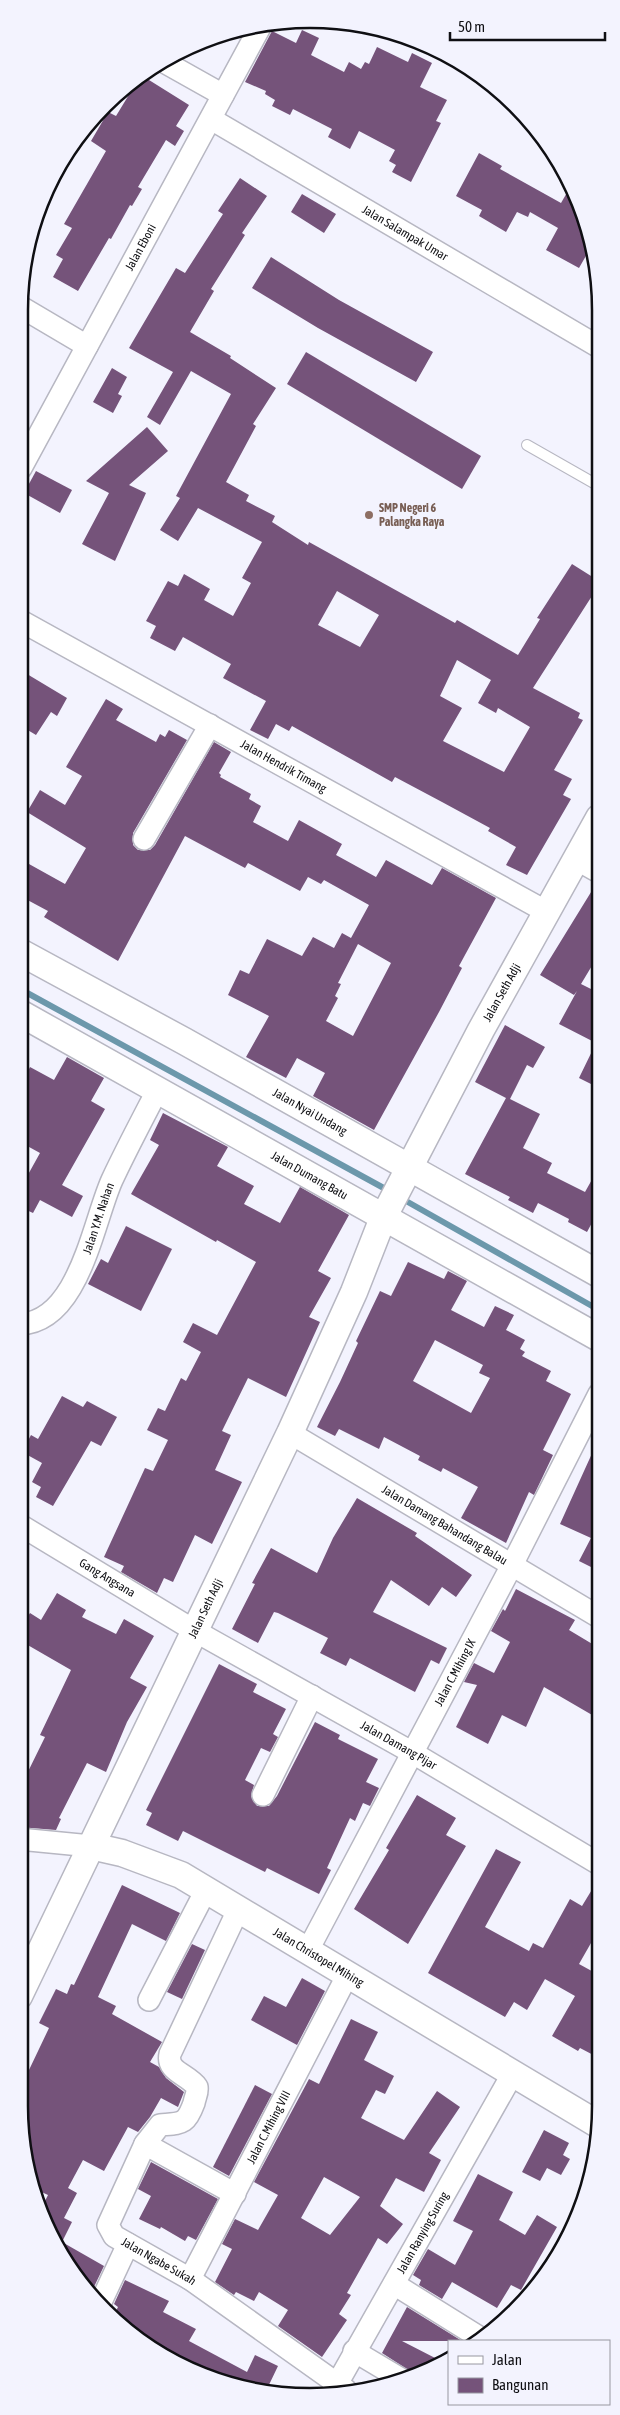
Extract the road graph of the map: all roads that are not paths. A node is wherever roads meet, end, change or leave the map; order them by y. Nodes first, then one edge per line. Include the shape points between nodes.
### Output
1 (257, 33) edge
2 (169, 65) edge
3 (223, 95) junction
4 (211, 119) junction
5 (28, 311) edge
6 (592, 343) edge
7 (87, 346) junction
8 (527, 445) dead end
9 (28, 455) edge
10 (592, 482) edge
11 (28, 625) edge
12 (210, 725) junction
13 (592, 830) edge
14 (144, 839) dead end
15 (576, 859) junction
16 (592, 868) edge
17 (547, 912) junction
18 (28, 956) edge
19 (28, 1018) edge
20 (158, 1091) junction
21 (407, 1171) junction
22 (386, 1212) junction
23 (592, 1270) edge
24 (28, 1322) edge
25 (592, 1334) edge
26 (592, 1408) edge
27 (290, 1433) junction
28 (28, 1530) edge
29 (512, 1565) junction
30 (592, 1613) edge
31 (195, 1631) junction
32 (312, 1696) junction
33 (413, 1753) junction
34 (263, 1795) dead end
35 (28, 1840) edge
36 (91, 1846) junction
37 (592, 1860) edge
38 (206, 1890) junction
39 (238, 1910) junction
40 (308, 1950) junction
41 (348, 1974) junction
42 (28, 1977) edge
43 (148, 2000) dead end
44 (513, 2073) junction
45 (592, 2121) edge
46 (144, 2144) junction
47 (235, 2194) junction
48 (128, 2244) junction
49 (190, 2279) junction
50 (394, 2284) junction
51 (103, 2297) edge
52 (475, 2334) edge
53 (354, 2351) junction
54 (394, 2375) edge
55 (336, 2386) edge
56 (340, 2386) edge

1 - 3 street, Jalan Eboni
2 - 3 street
3 - 4 street, Jalan Eboni
4 - 6 street, Jalan Salampak Umar
4 - 7 street, Jalan Eboni
5 - 7 street
7 - 9 street, Jalan Eboni
8 - 10 lane
11 - 12 street, Jalan Hendrik Timang
12 - 14 street
12 - 17 street, Jalan Hendrik Timang
13 - 15 street, Jalan Seth Adji
15 - 16 street
15 - 17 street, Jalan Seth Adji
17 - 21 street, Jalan Seth Adji
18 - 21 street, Jalan Nyai Undang via 184,1041
19 - 20 street, Jalan Dumang Batu
20 - 22 street, Jalan Dumang Batu
20 - 24 street, Jalan Y.M. Nahan via 112,1182 83,1265 69,1290 41,1319
21 - 22 street, Jalan Seth Adji
21 - 23 street, Jalan Nyai Undang
22 - 25 street, Jalan Dumang Batu
22 - 27 street, Jalan Seth Adji via 354,1292
26 - 29 street, Jalan C.Mihing IX
27 - 29 street, Jalan Damang Bahandang Balau
27 - 31 street, Jalan Seth Adji
28 - 31 street, Gang Angsana
29 - 30 street, Jalan Damang Bahandang Balau
29 - 33 street, Jalan C.Mihing IX
31 - 32 street, Jalan Damang Pijar
31 - 36 street, Jalan Seth Adji
32 - 33 street, Jalan Damang Pijar
32 - 34 street
33 - 37 street, Jalan Damang Pijar
33 - 40 street, Jalan C.Mihing IX
35 - 36 street, Jalan Christopel Mihing
36 - 38 street, Jalan Christopel Mihing via 157,1865
36 - 42 street, Jalan Seth Adji
38 - 39 street, Jalan Christopel Mihing
38 - 43 street
39 - 40 street, Jalan Christopel Mihing
39 - 46 street via 168,2061 197,2087 189,2117 181,2123 160,2125
40 - 41 street, Jalan Christopel Mihing
41 - 44 street, Jalan Christopel Mihing
41 - 47 street, Jalan C.Mihing VIII
44 - 45 street, Jalan Christopel Mihing
44 - 50 street, Jalan Ranying Suring
46 - 47 street
46 - 48 street, Jalan Ngabe Sukah via 108,2225 114,2236
47 - 49 street, Jalan C.Mihing VIII
48 - 49 street, Jalan Ngabe Sukah
48 - 51 street
49 - 55 street, Jalan Ngabe Sukah
50 - 52 street
50 - 53 street, Jalan Ranying Suring
53 - 54 street
53 - 56 street, Jalan Ranying Suring

